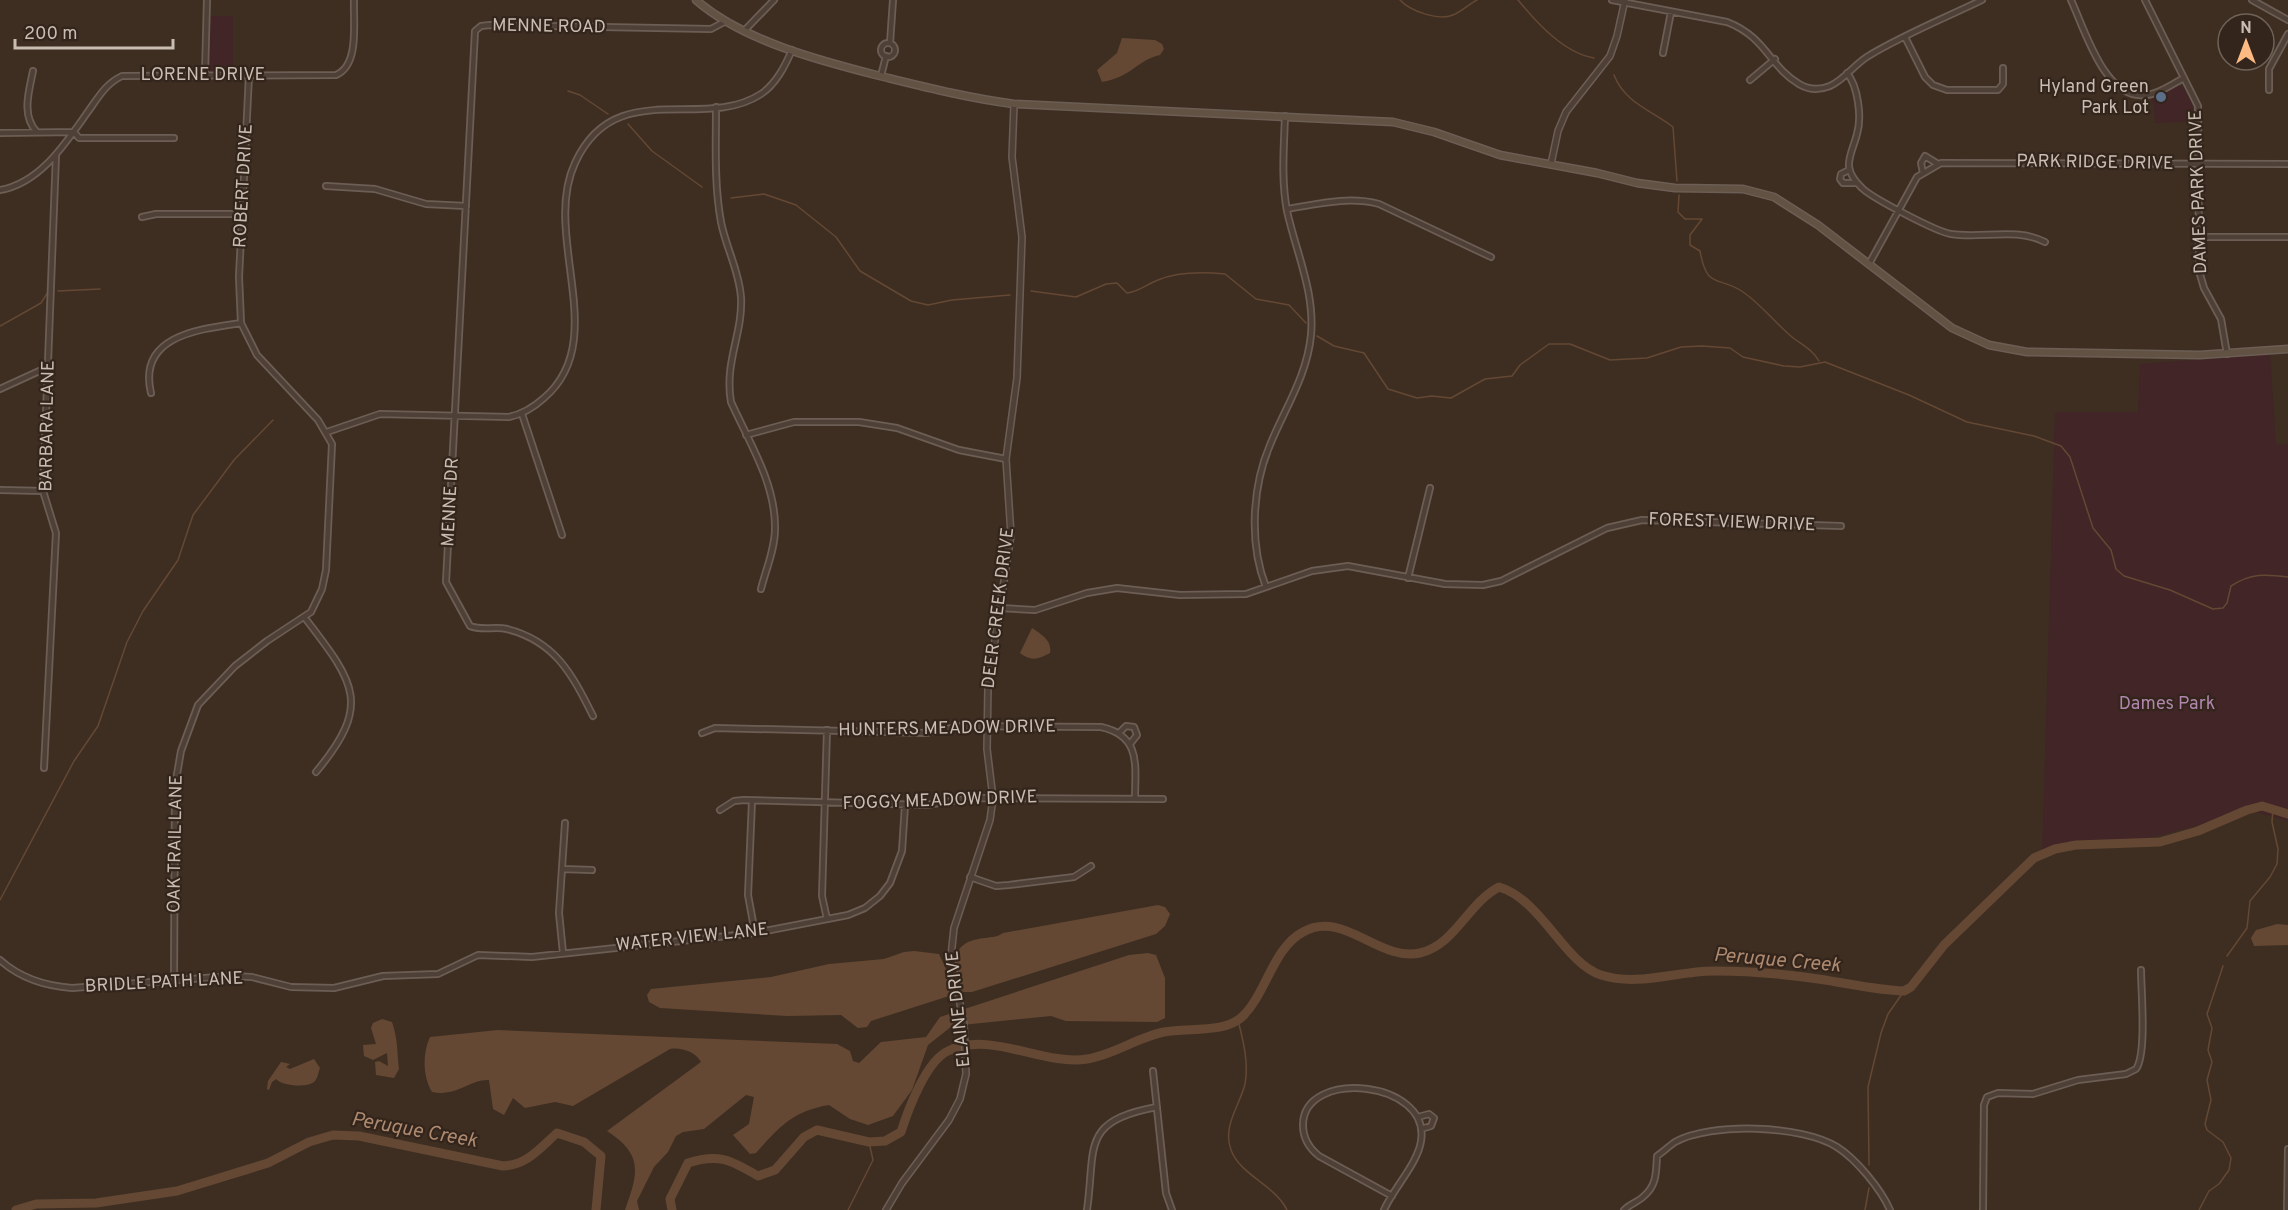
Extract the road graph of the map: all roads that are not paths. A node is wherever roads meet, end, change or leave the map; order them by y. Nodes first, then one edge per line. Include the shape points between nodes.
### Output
1 (207, 0) edge
2 (354, 0) edge
3 (696, 0) edge
4 (774, 0) edge
5 (893, 0) edge
6 (1612, 0) edge
7 (1982, 0) edge
8 (2071, 0) edge
9 (2145, 0) edge
10 (2252, 0) edge
11 (1624, 1) edge
12 (1671, 12) junction
13 (2288, 20) edge
14 (726, 21) junction
15 (746, 30) junction
16 (2288, 34) edge
17 (1905, 37) junction
18 (890, 44) junction
19 (792, 50) junction
20 (1663, 53) dead end
21 (886, 57) junction
22 (1775, 59) junction
23 (2003, 68) dead end
24 (33, 71) dead end
25 (1846, 73) junction
26 (205, 74) junction
27 (249, 75) junction
28 (881, 76) junction
29 (2184, 78) junction
30 (1750, 80) dead end
31 (2269, 90) dead end
32 (1014, 104) junction
33 (716, 107) junction
34 (1285, 116) junction
35 (37, 132) junction
36 (74, 132) junction
37 (0, 133) edge
38 (174, 138) dead end
39 (56, 155) junction
40 (1551, 164) junction
41 (1938, 164) junction
42 (2199, 164) junction
43 (2288, 164) edge
44 (1849, 170) junction
45 (1923, 173) junction
46 (1857, 183) junction
47 (326, 186) dead end
48 (0, 190) edge
49 (466, 206) junction
50 (1287, 209) junction
51 (1899, 209) junction
52 (243, 214) junction
53 (142, 217) dead end
54 (2199, 237) junction
55 (2288, 237) edge
56 (2045, 242) dead end
57 (1491, 257) dead end
58 (1869, 264) junction
59 (239, 297) joint
60 (241, 323) junction
61 (2288, 349) edge
62 (2227, 354) junction
63 (48, 368) junction
64 (0, 389) edge
65 (151, 393) dead end
66 (522, 414) junction
67 (456, 417) junction
68 (327, 432) junction
69 (746, 435) junction
70 (1006, 459) junction
71 (1430, 488) dead end
72 (0, 490) edge
73 (43, 491) junction
74 (1841, 526) dead end
75 (562, 535) dead end
76 (1408, 578) junction
77 (1266, 587) junction
78 (761, 588) dead end
79 (1000, 608) junction
80 (305, 618) junction
81 (593, 716) dead end
82 (987, 726) junction
83 (827, 730) junction
84 (1119, 733) junction
85 (702, 734) dead end
86 (1130, 744) junction
87 (44, 768) dead end
88 (316, 772) dead end
89 (993, 798) junction
90 (1135, 799) junction
91 (1163, 799) dead end
92 (752, 801) junction
93 (825, 804) junction
94 (905, 805) junction
95 (720, 810) dead end
96 (565, 822) dead end
97 (1091, 866) dead end
98 (562, 869) junction
99 (591, 870) dead end
100 (970, 877) junction
101 (826, 919) junction
102 (954, 928) joint
103 (755, 933) junction
104 (563, 953) junction
105 (0, 960) edge
106 (2141, 970) dead end
107 (405, 973) joint
108 (174, 980) junction
109 (1153, 1071) dead end
110 (1157, 1107) junction
111 (1418, 1117) junction
112 (1421, 1129) junction
113 (2288, 1149) edge
114 (1392, 1196) junction
115 (886, 1210) edge
116 (1087, 1210) edge
117 (1172, 1210) edge
118 (1384, 1210) edge
119 (1624, 1210) edge
120 (1890, 1210) edge
121 (1983, 1210) edge
122 (2287, 1210) edge

1 - 26 street
2 - 27 street, LORENE DRIVE via 351,58 345,72
3 - 14 main road
4 - 15 street
5 - 18 street
6 - 11 street
7 - 17 street
8 - 29 street via 2108,78 2118,89 2146,95
9 - 29 street, DAMES PARK DRIVE
10 - 13 street
11 - 12 street
11 - 40 street via 1610,56 1566,112
12 - 20 street
12 - 22 street via 1743,28
14 - 15 main road
14 - 49 street, MENNE ROAD via 711,28 481,26 476,31 474,53
15 - 19 main road
16 - 31 street via 2270,69
17 - 23 street via 1925,77 1940,88 1998,90 2003,84
17 - 25 street via 1866,57
18 - 21 street via 894,52
18 - 21 street via 882,47
19 - 28 main road
19 - 33 street via 780,74 761,94 734,105
21 - 28 street
22 - 25 street via 1791,78 1810,89 1831,86
22 - 30 street
24 - 35 street via 27,115
25 - 44 street via 1857,89 1858,133 1849,155
26 - 27 street, LORENE DRIVE
26 - 36 street, LORENE DRIVE via 122,76 105,88
27 - 52 street, ROBERT DRIVE
28 - 32 main road via 958,96
29 - 42 street, DAMES PARK DRIVE via 2198,106
32 - 34 main road
32 - 70 street, DEER CREEK DRIVE via 1012,157 1022,237 1017,378
33 - 66 street via 646,110 625,116 596,135 577,159 564,196 574,347 555,389
33 - 69 street via 719,210 740,280 741,302 730,358 729,391
34 - 40 main road via 1393,122 1500,155
34 - 50 street via 1283,186
35 - 36 street
35 - 37 street
36 - 38 street via 79,138
36 - 39 street, LORENE DRIVE
39 - 48 street, LORENE DRIVE via 23,183
39 - 63 street, BARBARA LANE
40 - 58 main road via 1655,186 1759,193 1802,213
41 - 42 street, PARK RIDGE DRIVE
41 - 45 street, PARK RIDGE DRIVE
41 - 45 street, PARK RIDGE DRIVE via 1925,156 1921,164
42 - 43 street, PARK RIDGE DRIVE
42 - 54 street, DAMES PARK DRIVE
44 - 46 street
44 - 46 street via 1840,179 1843,183
45 - 51 street, PARK RIDGE DRIVE
46 - 51 street
47 - 49 street via 375,189 426,204
49 - 67 street, MENNE DR
50 - 57 street via 1365,200
50 - 77 street via 1308,284 1311,334 1307,362 1269,446 1256,498 1258,567
51 - 56 street via 1952,234 2031,235
51 - 58 street, PARK RIDGE DRIVE
52 - 53 street
52 - 59 street, ROBERT DRIVE
54 - 55 street
54 - 62 street, DAMES PARK DRIVE via 2201,279 2221,319
58 - 62 main road via 1952,328 1989,345 2045,352
59 - 60 street, OAK TRAIL LANE
60 - 65 street via 189,331 163,347 148,374
60 - 68 street, OAK TRAIL LANE via 257,355
61 - 62 main road
63 - 64 street
63 - 73 street, BARBARA LANE
66 - 67 street
66 - 75 street
67 - 68 street via 380,414
67 - 81 street, MENNE DR via 448,590 470,626 502,627 543,642 570,675
68 - 80 street, OAK TRAIL LANE via 333,458 326,570 316,605
69 - 70 street via 794,422 859,422 897,428 958,450
69 - 78 street via 771,493 775,513 775,532
70 - 79 street, DEER CREEK DRIVE via 1011,535
71 - 76 street
72 - 73 street
73 - 87 street, BARBARA LANE via 56,533
74 - 76 street, FOREST VIEW DRIVE via 1642,520 1607,528 1501,581 1466,586
76 - 77 street, FOREST VIEW DRIVE via 1348,566 1312,571
77 - 79 street, FOREST VIEW DRIVE via 1246,594 1219,595 1110,588 1035,610
79 - 82 street, DEER CREEK DRIVE via 988,686
80 - 88 street via 345,676 351,700 347,729
80 - 108 street, OAK TRAIL LANE via 235,666 198,705 181,751 175,804
82 - 83 street, HUNTERS MEADOW DRIVE via 926,733
82 - 84 street, HUNTERS MEADOW DRIVE via 1101,727
82 - 89 street, DEER CREEK DRIVE
83 - 85 street, HUNTERS MEADOW DRIVE via 715,728
83 - 93 street
84 - 86 street
84 - 86 street, HUNTERS MEADOW DRIVE via 1126,726 1134,727 1137,735
86 - 90 street, HUNTERS MEADOW DRIVE via 1135,754
89 - 90 street, FOGGY MEADOW DRIVE
89 - 94 street, FOGGY MEADOW DRIVE
89 - 100 street, DEER CREEK DRIVE via 990,820
90 - 91 street, FOGGY MEADOW DRIVE
92 - 93 street, FOGGY MEADOW DRIVE
92 - 95 street, FOGGY MEADOW DRIVE via 734,801
92 - 103 street via 748,895
93 - 94 street, FOGGY MEADOW DRIVE
93 - 101 street via 822,896
94 - 101 street, WATER VIEW LANE via 902,851 890,883 865,908
96 - 98 street
97 - 100 street via 1074,877 1009,885 996,886
98 - 99 street
98 - 104 street via 559,924
100 - 102 street, DEER CREEK DRIVE
101 - 103 street, WATER VIEW LANE
102 - 115 street, ELAINE DRIVE via 951,956 964,1025 966,1074 960,1099
103 - 104 street, WATER VIEW LANE
104 - 107 street, WATER VIEW LANE via 478,956 438,974
105 - 108 street, BRIDLE PATH LANE via 23,976 51,986 72,988
106 - 121 street via 2142,1034 2136,1069 2033,1094 1998,1093 1987,1097
107 - 108 street, BRIDLE PATH LANE via 315,990 252,977
109 - 110 street
110 - 116 street via 1121,1116 1099,1134 1090,1157
110 - 117 street via 1166,1193
111 - 112 street
111 - 112 street via 1430,1114 1434,1118 1431,1126
111 - 114 street via 1407,1104 1376,1090 1348,1089 1320,1095 1304,1116 1304,1137 1313,1151
112 - 114 street via 1419,1148
113 - 122 street
114 - 118 street
119 - 120 street via 1651,1188 1657,1177 1657,1156 1676,1142 1695,1135 1762,1128 1811,1137 1837,1147 1864,1172 1885,1197

